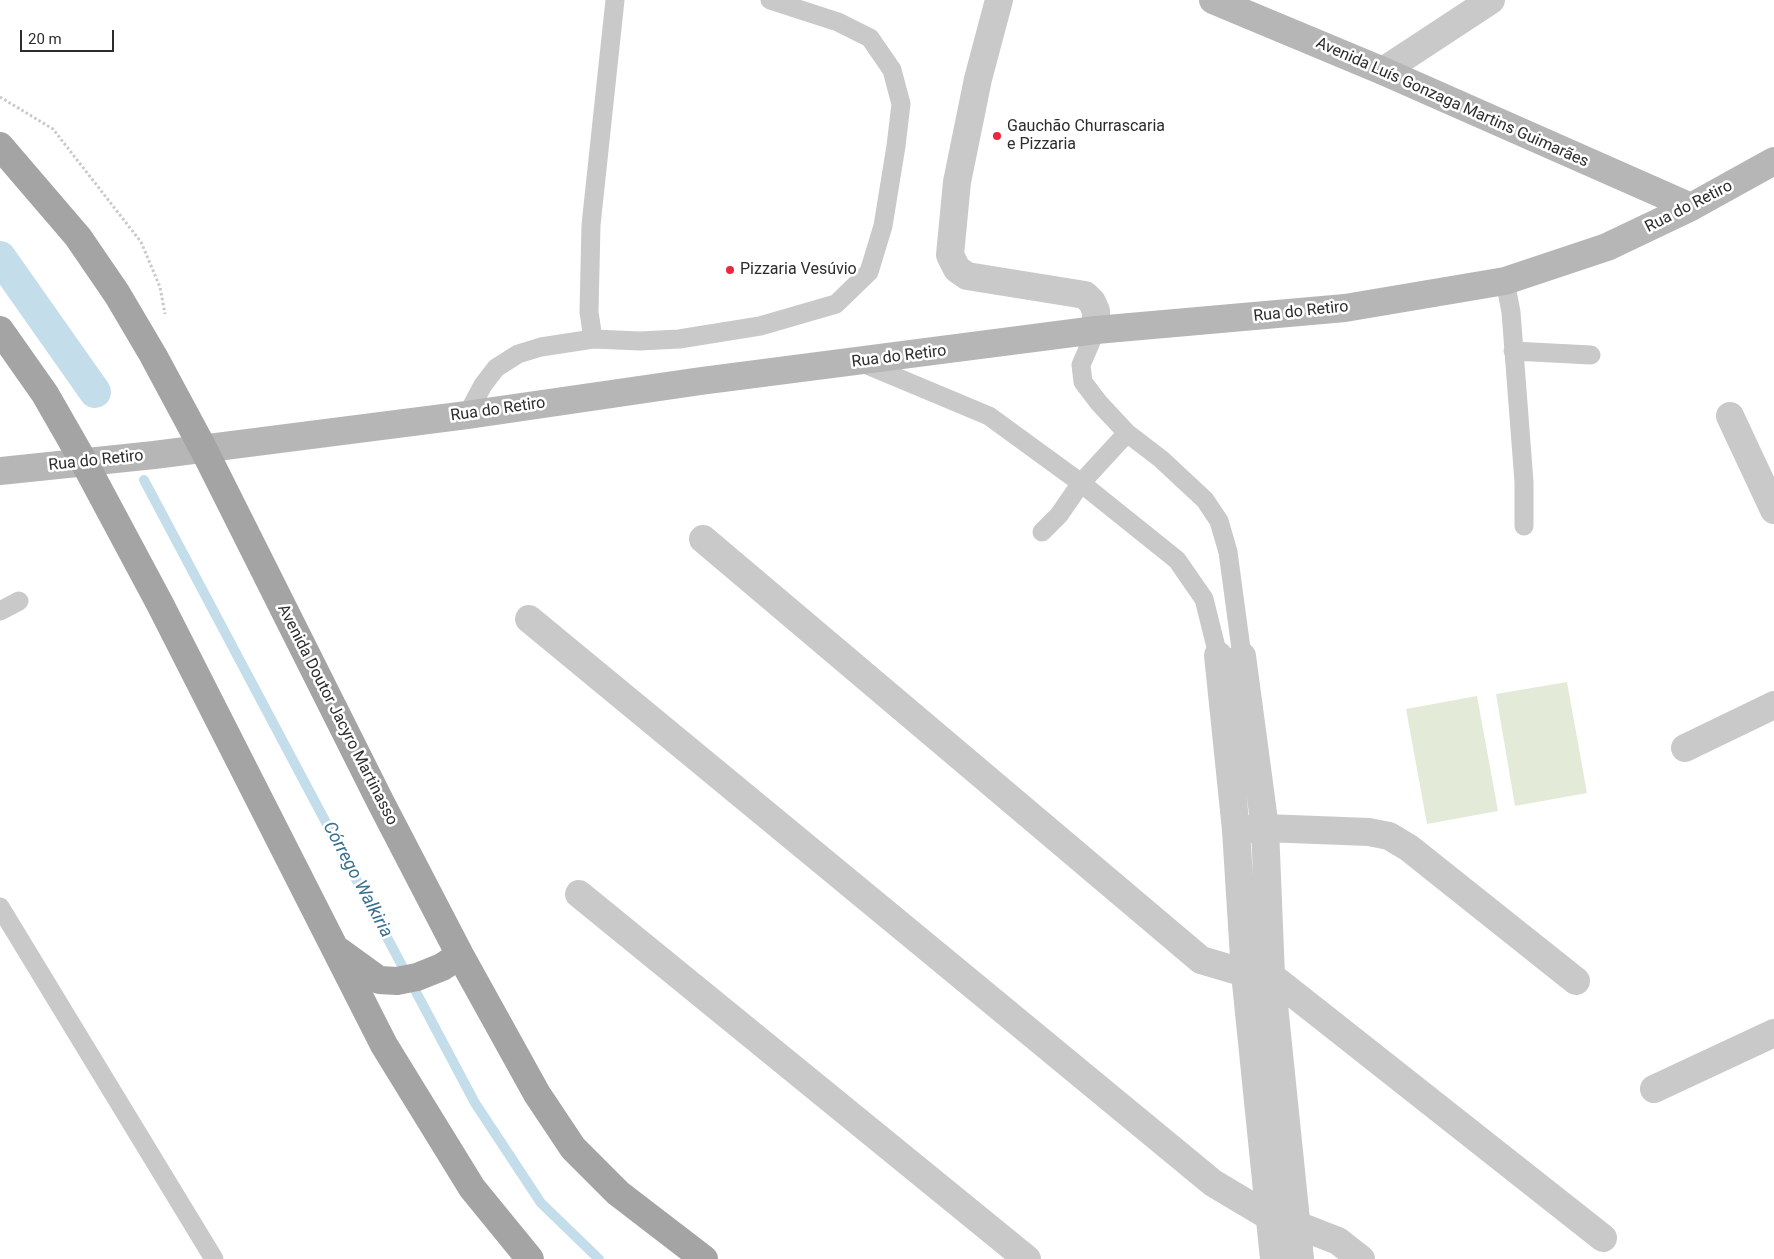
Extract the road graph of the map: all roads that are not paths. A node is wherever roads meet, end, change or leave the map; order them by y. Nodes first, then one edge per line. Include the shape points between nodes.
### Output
1 (615, 0) edge
2 (770, 0) edge
3 (998, 0) edge
4 (1213, 0) edge
5 (1491, 0) edge
6 (1382, 70) junction
7 (0, 146) edge
8 (1774, 162) edge
9 (1691, 208) junction
10 (1505, 281) junction
11 (0, 330) edge
12 (1096, 330) junction
13 (593, 339) junction
14 (1513, 351) junction
15 (1590, 355) dead end
16 (859, 362) junction
17 (466, 415) junction
18 (1730, 416) dead end
19 (1127, 432) junction
20 (191, 450) junction
21 (95, 461) junction
22 (0, 471) edge
23 (1081, 483) junction
24 (1774, 510) edge
25 (1524, 526) dead end
26 (1042, 532) dead end
27 (703, 539) dead end
28 (19, 601) dead end
29 (0, 611) edge
30 (529, 619) dead end
31 (1230, 655) junction
32 (1774, 705) edge
33 (1685, 748) dead end
34 (1265, 828) junction
35 (1236, 830) junction
36 (578, 894) dead end
37 (0, 907) edge
38 (334, 947) junction
39 (451, 961) junction
40 (1245, 973) junction
41 (1271, 976) junction
42 (1576, 981) dead end
43 (1774, 1033) edge
44 (1654, 1089) dead end
45 (1270, 1217) junction
46 (1297, 1225) junction
47 (1604, 1238) dead end
48 (214, 1259) edge
49 (530, 1259) edge
50 (704, 1259) edge
51 (1027, 1259) edge
52 (1274, 1259) edge
53 (1300, 1259) edge
54 (1361, 1259) edge

1 - 13 lane via 591,225 589,312
2 - 13 lane via 838,22 870,38 892,70 901,104 883,226 870,272 836,304 760,326 679,339
3 - 12 street via 957,182 950,255 957,269 967,276 1085,295 1096,311
4 - 6 main road, Avenida Luís Gonzaga Martins Guimarães
5 - 6 street
6 - 9 main road, Avenida Luís Gonzaga Martins Guimarães
7 - 20 main road, Avenida Doutor Jacyro Martinasso via 78,237 117,294
8 - 9 main road, Rua do Retiro
9 - 10 main road, Rua do Retiro via 1608,247
10 - 12 main road, Rua do Retiro via 1345,308
10 - 14 lane
11 - 21 main road
12 - 16 main road, Rua do Retiro
12 - 19 lane via 1081,365 1083,382
13 - 17 lane via 518,354 496,368
14 - 15 lane
14 - 25 lane via 1524,482
16 - 17 main road, Rua do Retiro
16 - 23 lane via 989,416
17 - 20 main road, Rua do Retiro
18 - 24 street
19 - 23 lane
19 - 31 lane via 1205,500 1219,521 1228,552
20 - 21 main road, Rua do Retiro
20 - 39 main road, Avenida Doutor Jacyro Martinasso via 376,792
21 - 22 main road, Rua do Retiro
21 - 38 main road via 164,612
23 - 26 lane via 1060,515
23 - 31 lane via 1177,560 1204,599
27 - 40 street via 1201,960
28 - 29 lane
30 - 45 street via 1213,1183
31 - 34 street
31 - 35 street
32 - 33 street
34 - 35 street
34 - 41 street
34 - 42 street via 1369,832 1389,836 1409,848
35 - 40 street
36 - 51 street
37 - 48 lane
38 - 39 main road via 379,980 417,977
38 - 49 main road via 384,1045 472,1188
39 - 50 main road, Avenida Doutor Jacyro Martinasso via 573,1148 618,1193
40 - 41 street
40 - 45 street
41 - 46 street
41 - 47 street
43 - 44 street
45 - 46 street
45 - 52 street
46 - 53 street
46 - 54 street via 1338,1241

